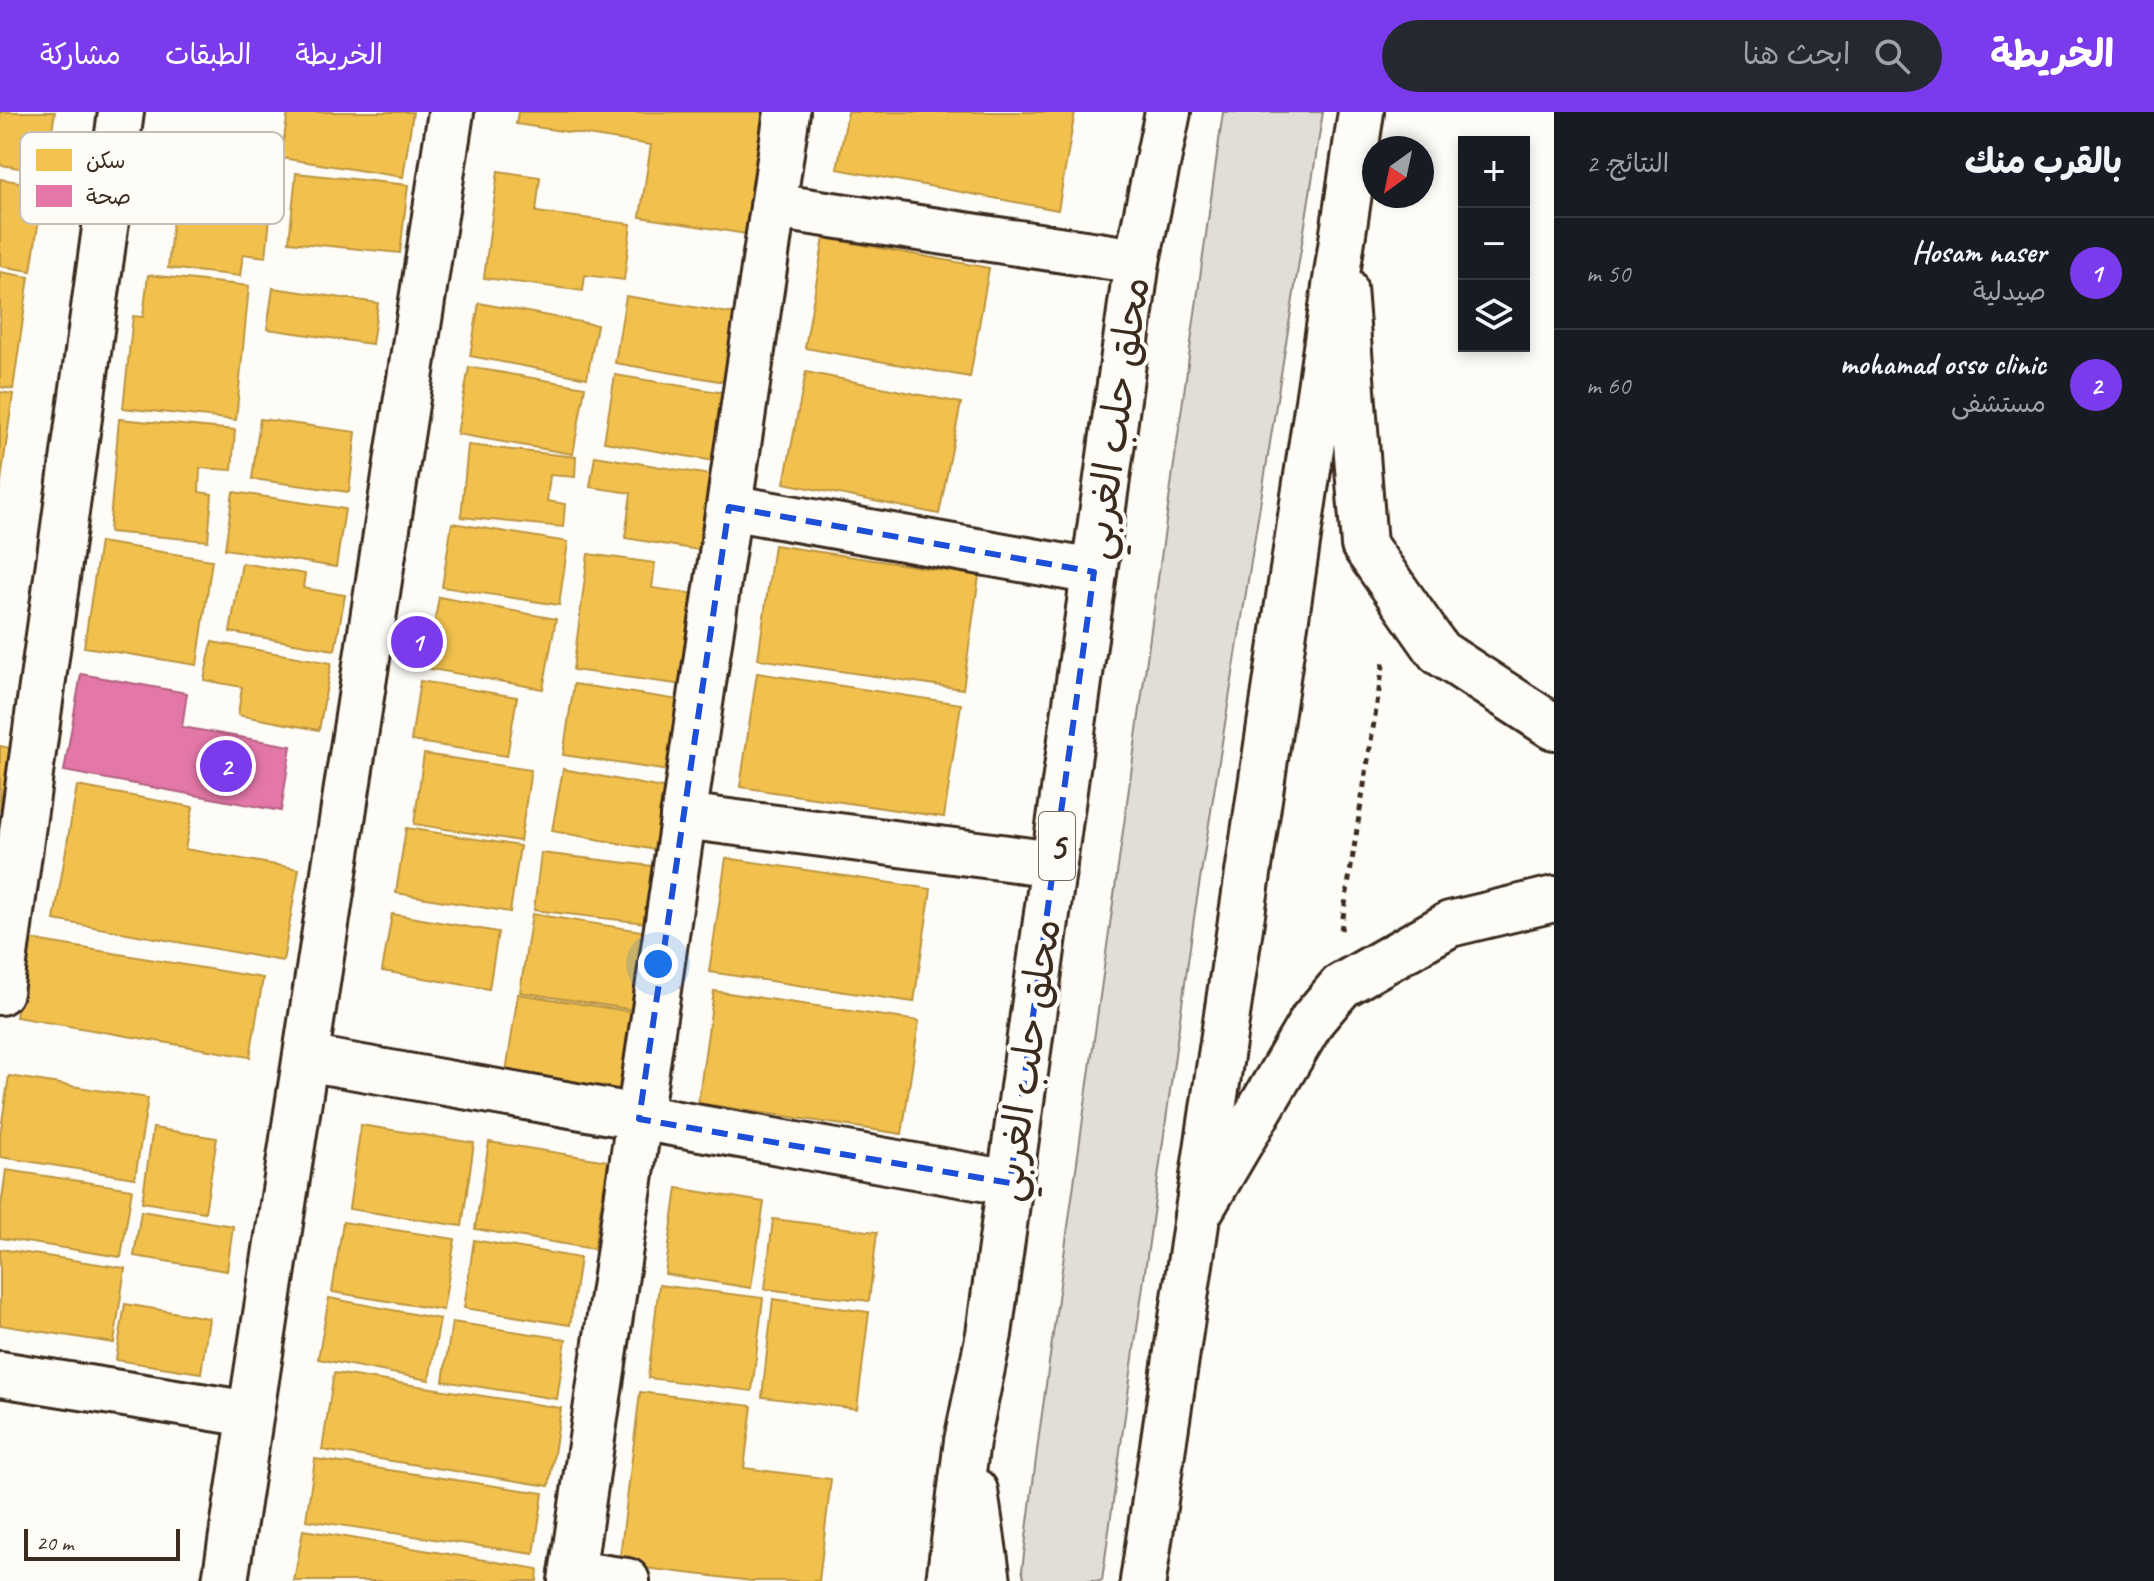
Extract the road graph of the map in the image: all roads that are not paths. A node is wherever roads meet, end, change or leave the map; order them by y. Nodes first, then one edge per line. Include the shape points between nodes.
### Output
1 (121, 112) edge
2 (451, 112) edge
3 (787, 112) edge
4 (1168, 112) edge
5 (1361, 112) edge
6 (118, 132) edge
7 (773, 206) junction
8 (106, 224) edge
9 (1341, 254) junction
10 (1137, 261) junction
11 (729, 507) junction
12 (1094, 572) junction
13 (1554, 727) edge
14 (683, 816) junction
15 (1054, 864) junction
16 (1554, 899) edge
17 (0, 992) edge
18 (306, 1058) junction
19 (639, 1119) junction
20 (1010, 1183) junction
21 (1196, 1218) junction
22 (0, 1374) edge
23 (250, 1414) junction
24 (967, 1441) junction
25 (571, 1577) edge
26 (225, 1581) edge
27 (627, 1581) edge
28 (949, 1581) edge
29 (988, 1581) edge
30 (1143, 1581) edge

1 - 6 main road
2 - 18 main road
3 - 7 main road
4 - 10 main road, محلق حلب الغربي / 5
5 - 9 main road
7 - 10 main road
7 - 11 main road
8 - 17 main road
9 - 13 main road via 1364,545 1439,652
9 - 21 main road
10 - 12 main road, محلق حلب الغربي / 5
11 - 12 main road
11 - 14 main road
12 - 15 main road, محلق حلب الغربي / 5
14 - 15 main road
14 - 19 main road
15 - 20 main road, محلق حلب الغربي / 5
16 - 21 main road via 1450,924 1341,986 1313,1019
18 - 19 main road
18 - 23 main road
19 - 20 main road
19 - 25 main road
20 - 24 main road, محلق حلب الغربي / 5 via 989,1334
21 - 30 main road
22 - 23 main road
23 - 26 main road
24 - 28 main road, محلق حلب الغربي / 5
24 - 29 main road
25 - 27 main road

